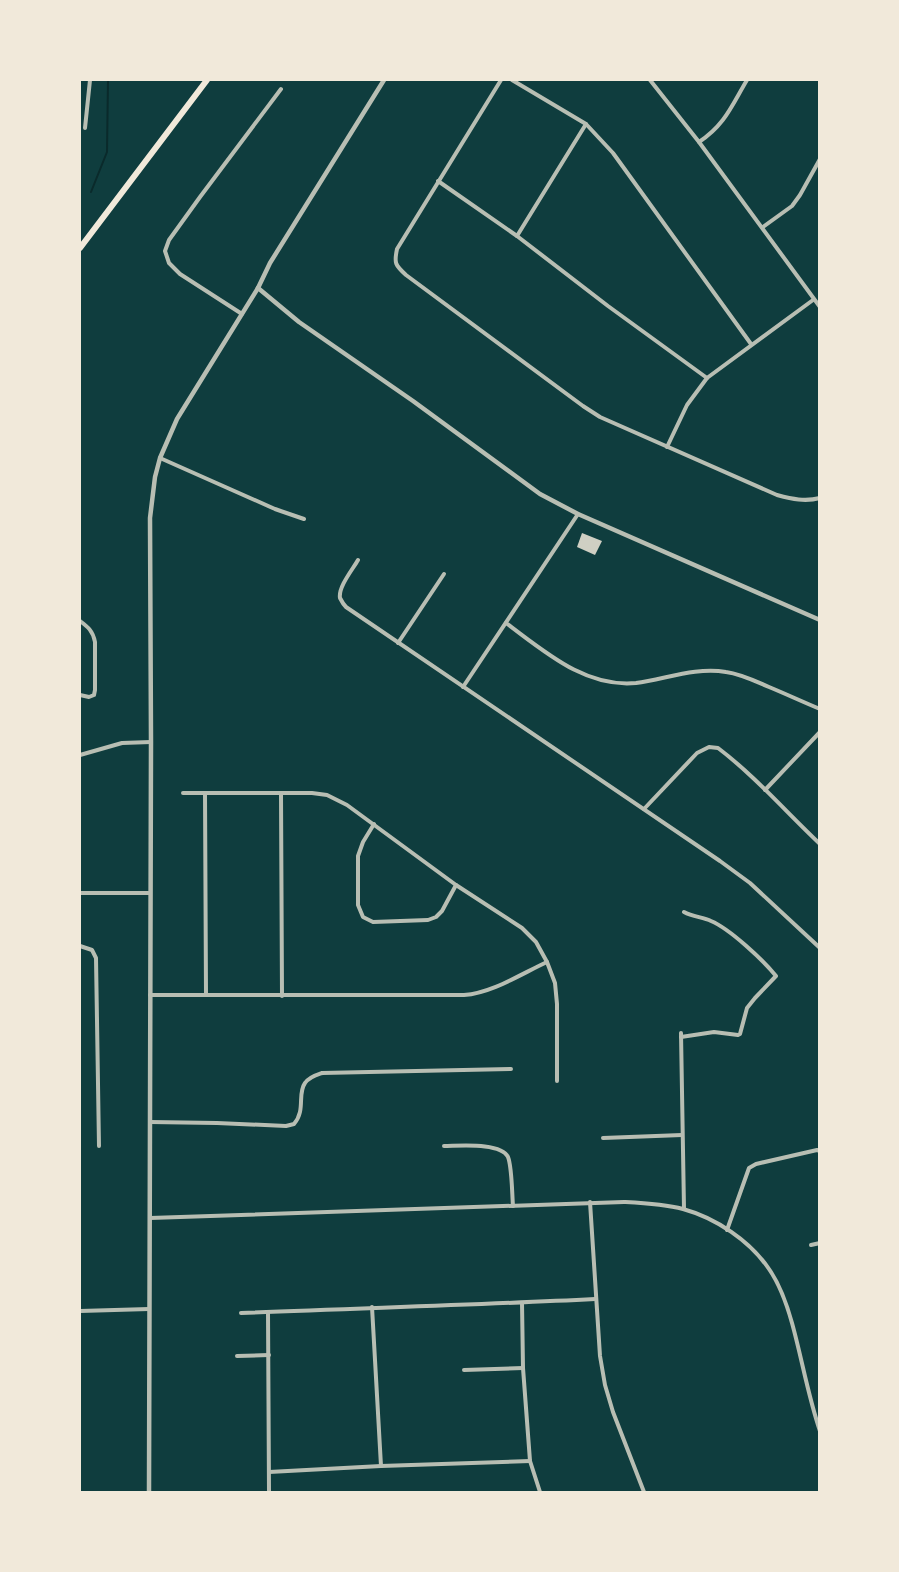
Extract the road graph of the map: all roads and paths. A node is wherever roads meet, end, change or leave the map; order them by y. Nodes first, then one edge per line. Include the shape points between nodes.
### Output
1 (90, 80) edge
2 (207, 80) edge
3 (384, 80) edge
4 (501, 80) edge
5 (512, 80) edge
6 (650, 80) edge
7 (747, 80) edge
8 (281, 89) dead end
9 (586, 124) junction
10 (85, 128) dead end
11 (699, 142) junction
12 (819, 159) edge
13 (438, 181) junction
14 (763, 227) junction
15 (517, 236) junction
16 (80, 248) edge
17 (258, 288) junction
18 (813, 300) junction
19 (819, 307) edge
20 (242, 314) junction
21 (750, 344) junction
22 (707, 378) junction
23 (667, 447) junction
24 (160, 458) junction
25 (819, 498) edge
26 (578, 514) junction
27 (304, 519) dead end
28 (358, 560) dead end
29 (444, 574) dead end
30 (819, 620) edge
31 (80, 621) edge
32 (506, 623) junction
33 (398, 643) junction
34 (463, 687) junction
35 (80, 695) edge
36 (819, 709) edge
37 (819, 732) edge
38 (151, 741) junction
39 (80, 755) edge
40 (765, 790) junction
41 (183, 793) dead end
42 (281, 793) junction
43 (205, 794) junction
44 (644, 809) junction
45 (374, 824) junction
46 (819, 844) edge
47 (456, 885) junction
48 (80, 893) edge
49 (150, 893) junction
50 (684, 912) dead end
51 (80, 946) edge
52 (819, 948) edge
53 (547, 962) junction
54 (150, 995) junction
55 (206, 995) junction
56 (282, 996) junction
57 (511, 1069) dead end
58 (558, 1081) dead end
59 (150, 1122) junction
60 (682, 1135) junction
61 (603, 1138) dead end
62 (99, 1146) dead end
63 (444, 1146) dead end
64 (819, 1150) edge
65 (590, 1203) junction
66 (513, 1206) junction
67 (684, 1209) junction
68 (150, 1218) junction
69 (727, 1230) junction
70 (819, 1243) edge
71 (811, 1245) dead end
72 (595, 1299) junction
73 (522, 1303) junction
74 (372, 1307) junction
75 (149, 1309) junction
76 (80, 1311) edge
77 (268, 1312) junction
78 (241, 1313) dead end
79 (269, 1355) junction
80 (237, 1356) dead end
81 (523, 1368) junction
82 (464, 1370) dead end
83 (819, 1426) edge
84 (530, 1461) junction
85 (381, 1466) junction
86 (269, 1472) junction
87 (149, 1492) edge
88 (269, 1492) edge
89 (540, 1492) edge
90 (645, 1492) edge

1 - 10 street
2 - 16 main road
3 - 17 street
4 - 13 street
5 - 9 street
6 - 11 street
7 - 11 street via 725,119
8 - 20 street via 168,240 165,251 169,263 180,274
9 - 15 street
9 - 21 street via 613,153
11 - 14 street
12 - 14 street via 792,206
13 - 15 street
13 - 23 street via 397,249 397,266 600,417
14 - 18 street
15 - 22 street
17 - 20 street
17 - 26 street via 540,494
18 - 19 street
18 - 21 street
20 - 24 street via 177,419
21 - 22 street
22 - 23 street via 687,405
23 - 25 street via 777,495
24 - 27 street
24 - 38 street via 150,518
26 - 30 street
26 - 32 street
28 - 33 street via 340,599
29 - 33 street
31 - 35 street via 90,628 95,642 94,695
32 - 34 street
32 - 36 street via 569,668 588,676 633,683 685,672 727,672
33 - 34 street
34 - 44 street
37 - 40 street
38 - 39 street via 122,743
38 - 49 street
40 - 44 street via 718,748 709,747 697,753
40 - 46 street
41 - 43 street
42 - 43 street
42 - 45 street via 327,795
42 - 56 street
43 - 55 street
44 - 52 street via 750,884
45 - 47 street
45 - 47 street via 358,856 358,905 363,917 373,922 428,920 442,911
47 - 53 street via 522,928
48 - 49 street
49 - 54 street
50 - 60 street via 725,928 776,976 747,1008 740,1034 681,1035
51 - 62 street via 92,950 96,958
53 - 56 street via 475,994
53 - 58 street via 557,1004
54 - 55 street
54 - 59 street
55 - 56 street
57 - 59 street via 332,1071 303,1086 300,1114 294,1124
59 - 68 street
60 - 61 street
60 - 67 street
63 - 66 street via 504,1151
64 - 69 street via 749,1168
65 - 66 street
65 - 67 street via 656,1204
65 - 72 street
66 - 68 street
67 - 69 street
68 - 75 street
69 - 83 street via 755,1252 781,1290
70 - 71 street
72 - 73 street
72 - 90 street via 605,1385
73 - 74 street
73 - 81 street
74 - 77 street
74 - 85 street
75 - 76 street
75 - 87 street
77 - 78 street
77 - 79 street
79 - 80 street
79 - 86 street
81 - 82 street
81 - 84 street
84 - 85 street
84 - 89 street
85 - 86 street
86 - 88 street

